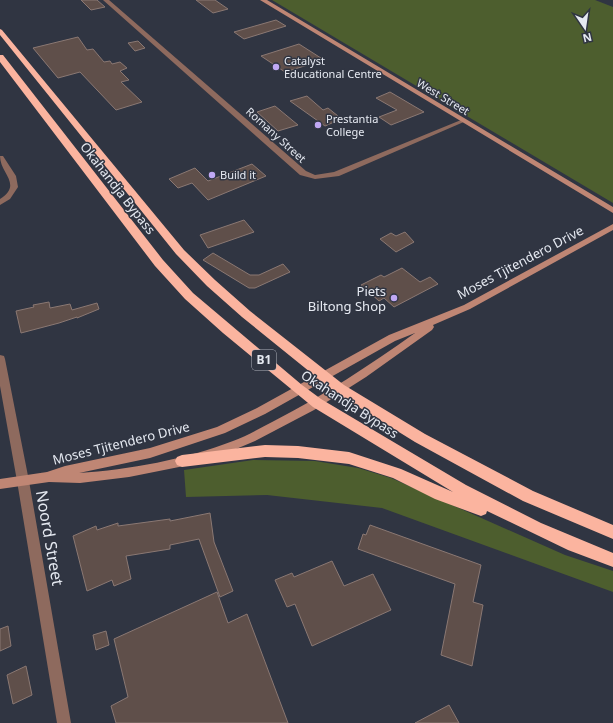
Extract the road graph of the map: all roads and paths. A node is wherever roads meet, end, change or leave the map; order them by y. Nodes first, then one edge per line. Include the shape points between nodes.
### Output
1 (106, 0) edge
2 (263, 0) edge
3 (0, 31) edge
4 (0, 57) edge
5 (463, 121) junction
6 (0, 158) edge
7 (0, 203) edge
8 (613, 210) edge
9 (613, 227) edge
10 (439, 320) junction
11 (0, 359) edge
12 (322, 376) junction
13 (298, 389) junction
14 (340, 389) junction
15 (317, 403) junction
16 (182, 461) junction
17 (46, 477) junction
18 (23, 481) junction
19 (0, 484) edge
20 (533, 528) junction
21 (613, 532) edge
22 (613, 560) edge
23 (64, 723) edge

1 - 5 street, Romany Street via 303,173 322,177 336,174
2 - 5 street, West Street
3 - 12 highway, Okahandja Bypass / B1 via 180,252 211,284
4 - 13 highway, Okahandja Bypass / B1 via 159,263 189,296
5 - 8 street, West Street
6 - 7 street via 13,177 15,189
9 - 10 street, Moses Tjitendero Drive
10 - 12 street, Moses Tjitendero Drive via 392,338
10 - 14 street, Moses Tjitendero Drive
11 - 18 street, Noord Street
12 - 13 street, Moses Tjitendero Drive
12 - 14 highway, Okahandja Bypass / B1
13 - 15 highway, Okahandja Bypass / B1
13 - 17 street, Moses Tjitendero Drive via 261,411 221,430 184,443
14 - 15 street, Moses Tjitendero Drive
14 - 21 highway, Okahandja Bypass / B1 via 420,438 528,496
15 - 16 street, Moses Tjitendero Drive via 237,444
15 - 20 highway, Okahandja Bypass / B1 via 474,498
16 - 17 street, Moses Tjitendero Drive via 81,479
16 - 20 highway via 265,451 349,458 396,472 440,494
17 - 18 street, Moses Tjitendero Drive
18 - 19 street, Moses Tjitendero Drive
18 - 23 street, Noord Street
20 - 22 highway, Okahandja Bypass / B1

